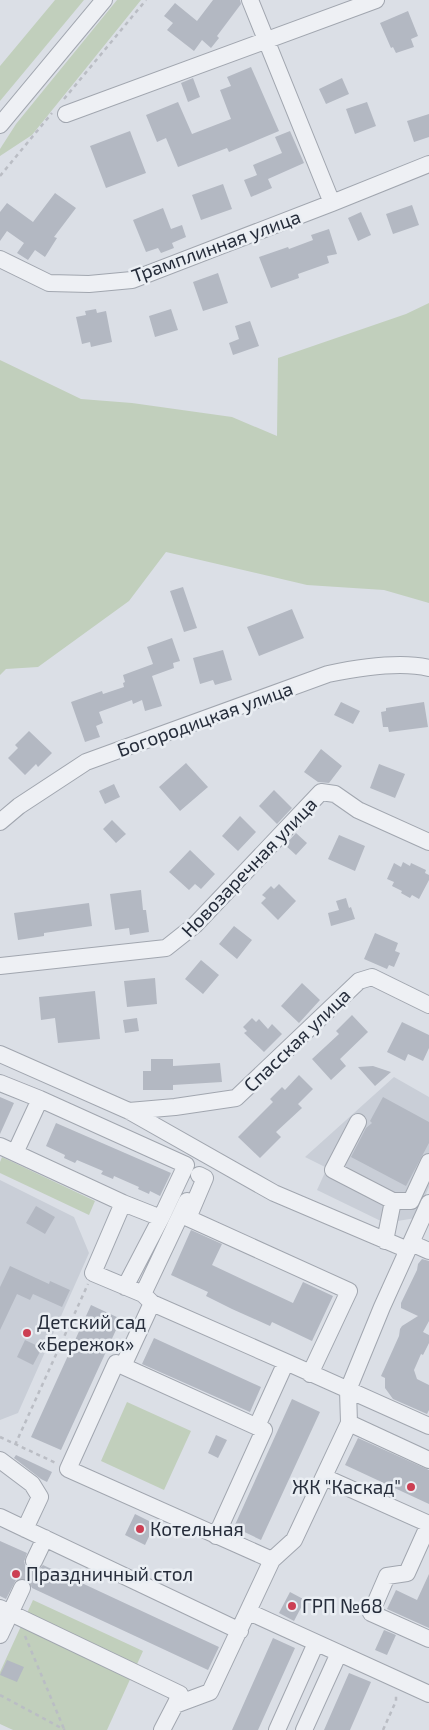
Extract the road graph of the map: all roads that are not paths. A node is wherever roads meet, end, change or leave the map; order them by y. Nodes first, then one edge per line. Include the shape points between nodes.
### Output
1 (104, 0) edge
2 (250, 0) edge
3 (376, 0) edge
4 (267, 40) junction
5 (60, 110) road end
6 (0, 125) edge
7 (429, 164) edge
8 (332, 203) junction
9 (0, 259) edge
10 (429, 668) edge
11 (0, 822) edge
12 (429, 842) edge
13 (0, 966) edge
14 (429, 1005) edge
15 (0, 1054) edge
16 (0, 1083) edge
17 (40, 1099) junction
18 (129, 1111) junction
19 (358, 1122) dead end
20 (0, 1146) edge
21 (15, 1153) junction
22 (208, 1155) junction
23 (429, 1162) edge
24 (199, 1175) junction
25 (394, 1201) junction
26 (123, 1203) junction
27 (429, 1203) edge
28 (161, 1218) junction
29 (386, 1241) junction
30 (410, 1247) junction
31 (429, 1251) edge
32 (125, 1287) junction
33 (147, 1298) junction
34 (286, 1362) junction
35 (123, 1366) junction
36 (310, 1374) junction
37 (348, 1390) junction
38 (349, 1424) junction
39 (257, 1426) junction
40 (429, 1426) edge
41 (0, 1460) edge
42 (429, 1460) edge
43 (324, 1476) junction
44 (0, 1517) edge
45 (25, 1528) junction
46 (216, 1536) junction
47 (45, 1538) junction
48 (272, 1560) junction
49 (34, 1561) tunnel mouth
50 (22, 1588) tunnel mouth
51 (9, 1612) edge
52 (249, 1612) junction
53 (240, 1631) junction
54 (0, 1635) edge
55 (429, 1639) edge
56 (316, 1643) junction
57 (338, 1653) junction
58 (429, 1694) edge
59 (175, 1705) junction
60 (162, 1730) edge
61 (277, 1730) edge
62 (304, 1730) edge

1 - 6 street
2 - 4 street
3 - 4 street
4 - 5 street
4 - 8 street
7 - 8 street, Трамплинная улица
8 - 9 street, Трамплинная улица via 132,280 49,283
10 - 11 street, Богородицкая улица via 357,668 328,674 86,762
12 - 13 street, Новозаречная улица via 358,810 335,794 321,792 195,925 166,948
14 - 18 street, Спасская улица via 372,977 360,981 236,1098
15 - 18 street
16 - 17 street
17 - 21 street
17 - 28 street via 186,1165
18 - 22 street
19 - 25 street via 333,1170
20 - 21 street
21 - 26 street
22 - 24 street
22 - 29 street via 274,1192
23 - 25 street via 411,1200
24 - 33 street
24 - 36 street via 205,1178 188,1218 349,1291
25 - 29 street
26 - 28 street
26 - 32 street via 93,1273
27 - 30 street
28 - 32 street
29 - 30 street
30 - 31 street
30 - 37 street
32 - 33 street
33 - 34 street
33 - 35 street
34 - 36 street
34 - 39 street
35 - 39 street
35 - 46 street via 116,1363 68,1469
36 - 37 street
37 - 38 street
37 - 40 street
38 - 42 street
38 - 43 street
39 - 46 street via 264,1430
41 - 45 street via 32,1484 40,1497
43 - 48 street via 294,1540
43 - 55 street via 429,1524 407,1573 387,1576 370,1613
44 - 45 street
45 - 47 street
46 - 48 street
47 - 49 street
47 - 53 street
48 - 52 street
50 - 51 street
51 - 54 street
51 - 59 street via 180,1694
52 - 53 street
52 - 56 street
53 - 59 street via 210,1692
56 - 57 street
56 - 61 street
57 - 58 street
57 - 62 street
59 - 60 street

